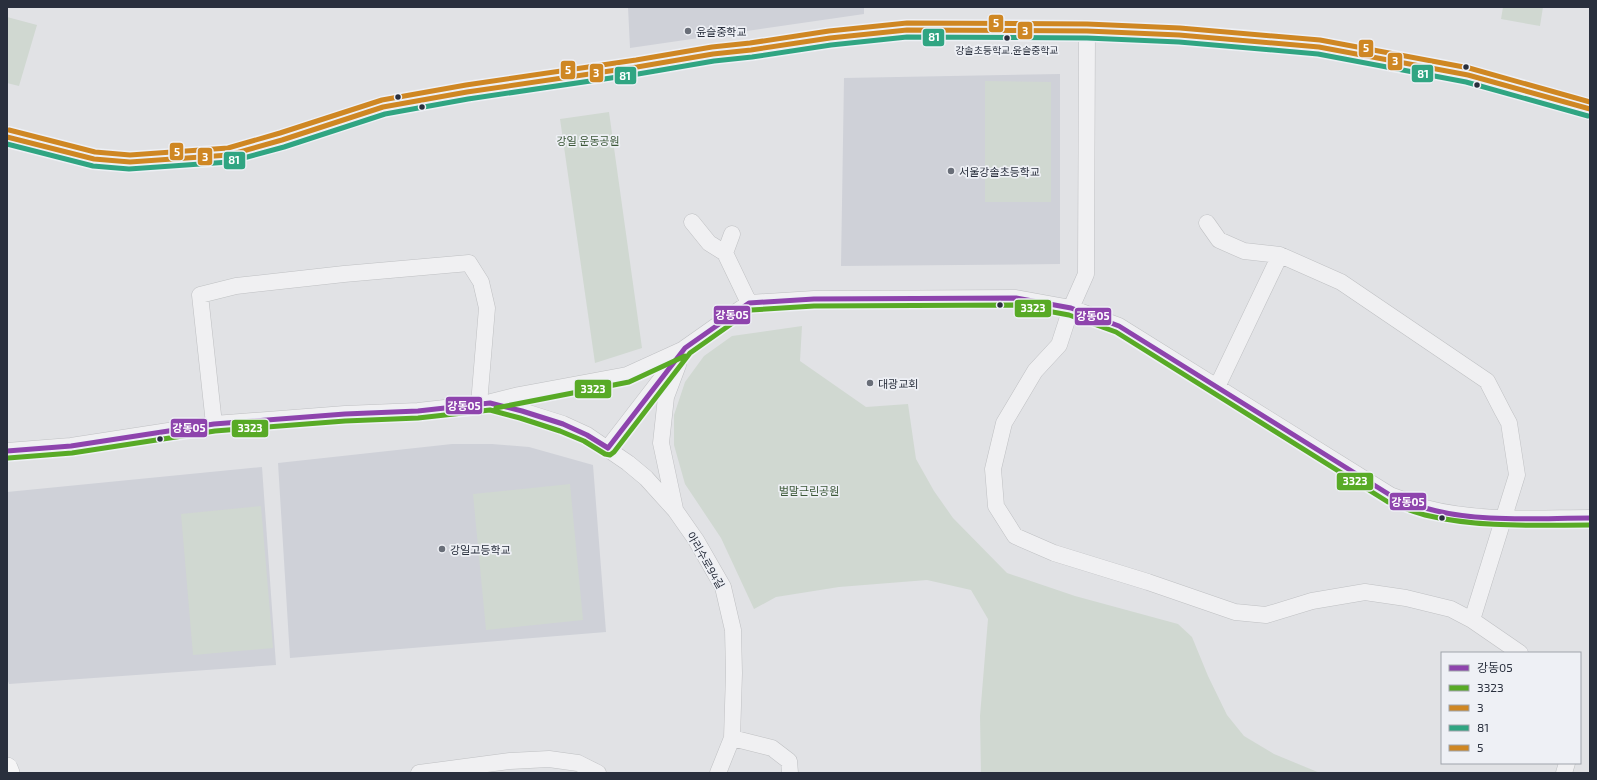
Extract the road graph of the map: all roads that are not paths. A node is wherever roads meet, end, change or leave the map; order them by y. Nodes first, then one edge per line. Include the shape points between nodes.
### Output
1 (1087, 31) junction
2 (1590, 109) edge
3 (7, 137) edge
4 (692, 222) dead end
5 (1207, 223) dead end
6 (732, 234) dead end
7 (725, 253) junction
8 (1280, 255) junction
9 (749, 304) junction
10 (1071, 308) junction
11 (685, 348) junction
12 (1217, 387) junction
13 (484, 403) junction
14 (214, 424) junction
15 (608, 448) junction
16 (7, 451) edge
17 (675, 510) junction
18 (1502, 518) junction
19 (1590, 518) edge
20 (1472, 620) junction
21 (1519, 652) edge
22 (732, 738) junction
23 (7, 768) edge
24 (9, 773) edge
25 (419, 773) edge
26 (598, 773) edge
27 (718, 773) edge
28 (790, 773) edge

1 - 2 street via 1194,36 1319,47 1468,75
1 - 3 street via 907,30 713,54 467,92 383,108 229,155 123,162 94,159
1 - 10 street via 1086,274
4 - 7 street via 709,243
5 - 8 street via 1219,240 1244,251
6 - 7 street
7 - 9 street
8 - 12 street
8 - 18 street via 1341,282 1487,381 1509,423 1516,475
9 - 10 street via 814,299 1016,298
9 - 11 street
10 - 12 street via 1119,326
10 - 20 street via 1059,345 1036,371 1004,423 993,469 996,506 1015,536 1054,553 1235,612 1266,615 1312,601 1365,592 1451,608
11 - 13 street via 628,376
11 - 15 street
11 - 17 street via 666,397 661,443
12 - 18 street via 1390,495 1425,508
13 - 14 street via 418,411
13 - 14 street via 487,308 481,282 469,263 236,286 200,295
13 - 15 street, 아리수로94길 via 522,411 563,424
14 - 16 street via 71,446
15 - 17 street, 아리수로94길 via 646,478
17 - 22 street, 아리수로94길 via 723,587 732,630
18 - 19 street
18 - 20 street
20 - 21 street
22 - 27 street, 아리수로94길
22 - 28 street via 772,748 789,761
23 - 24 main road
25 - 26 street via 510,761 549,759 578,763

